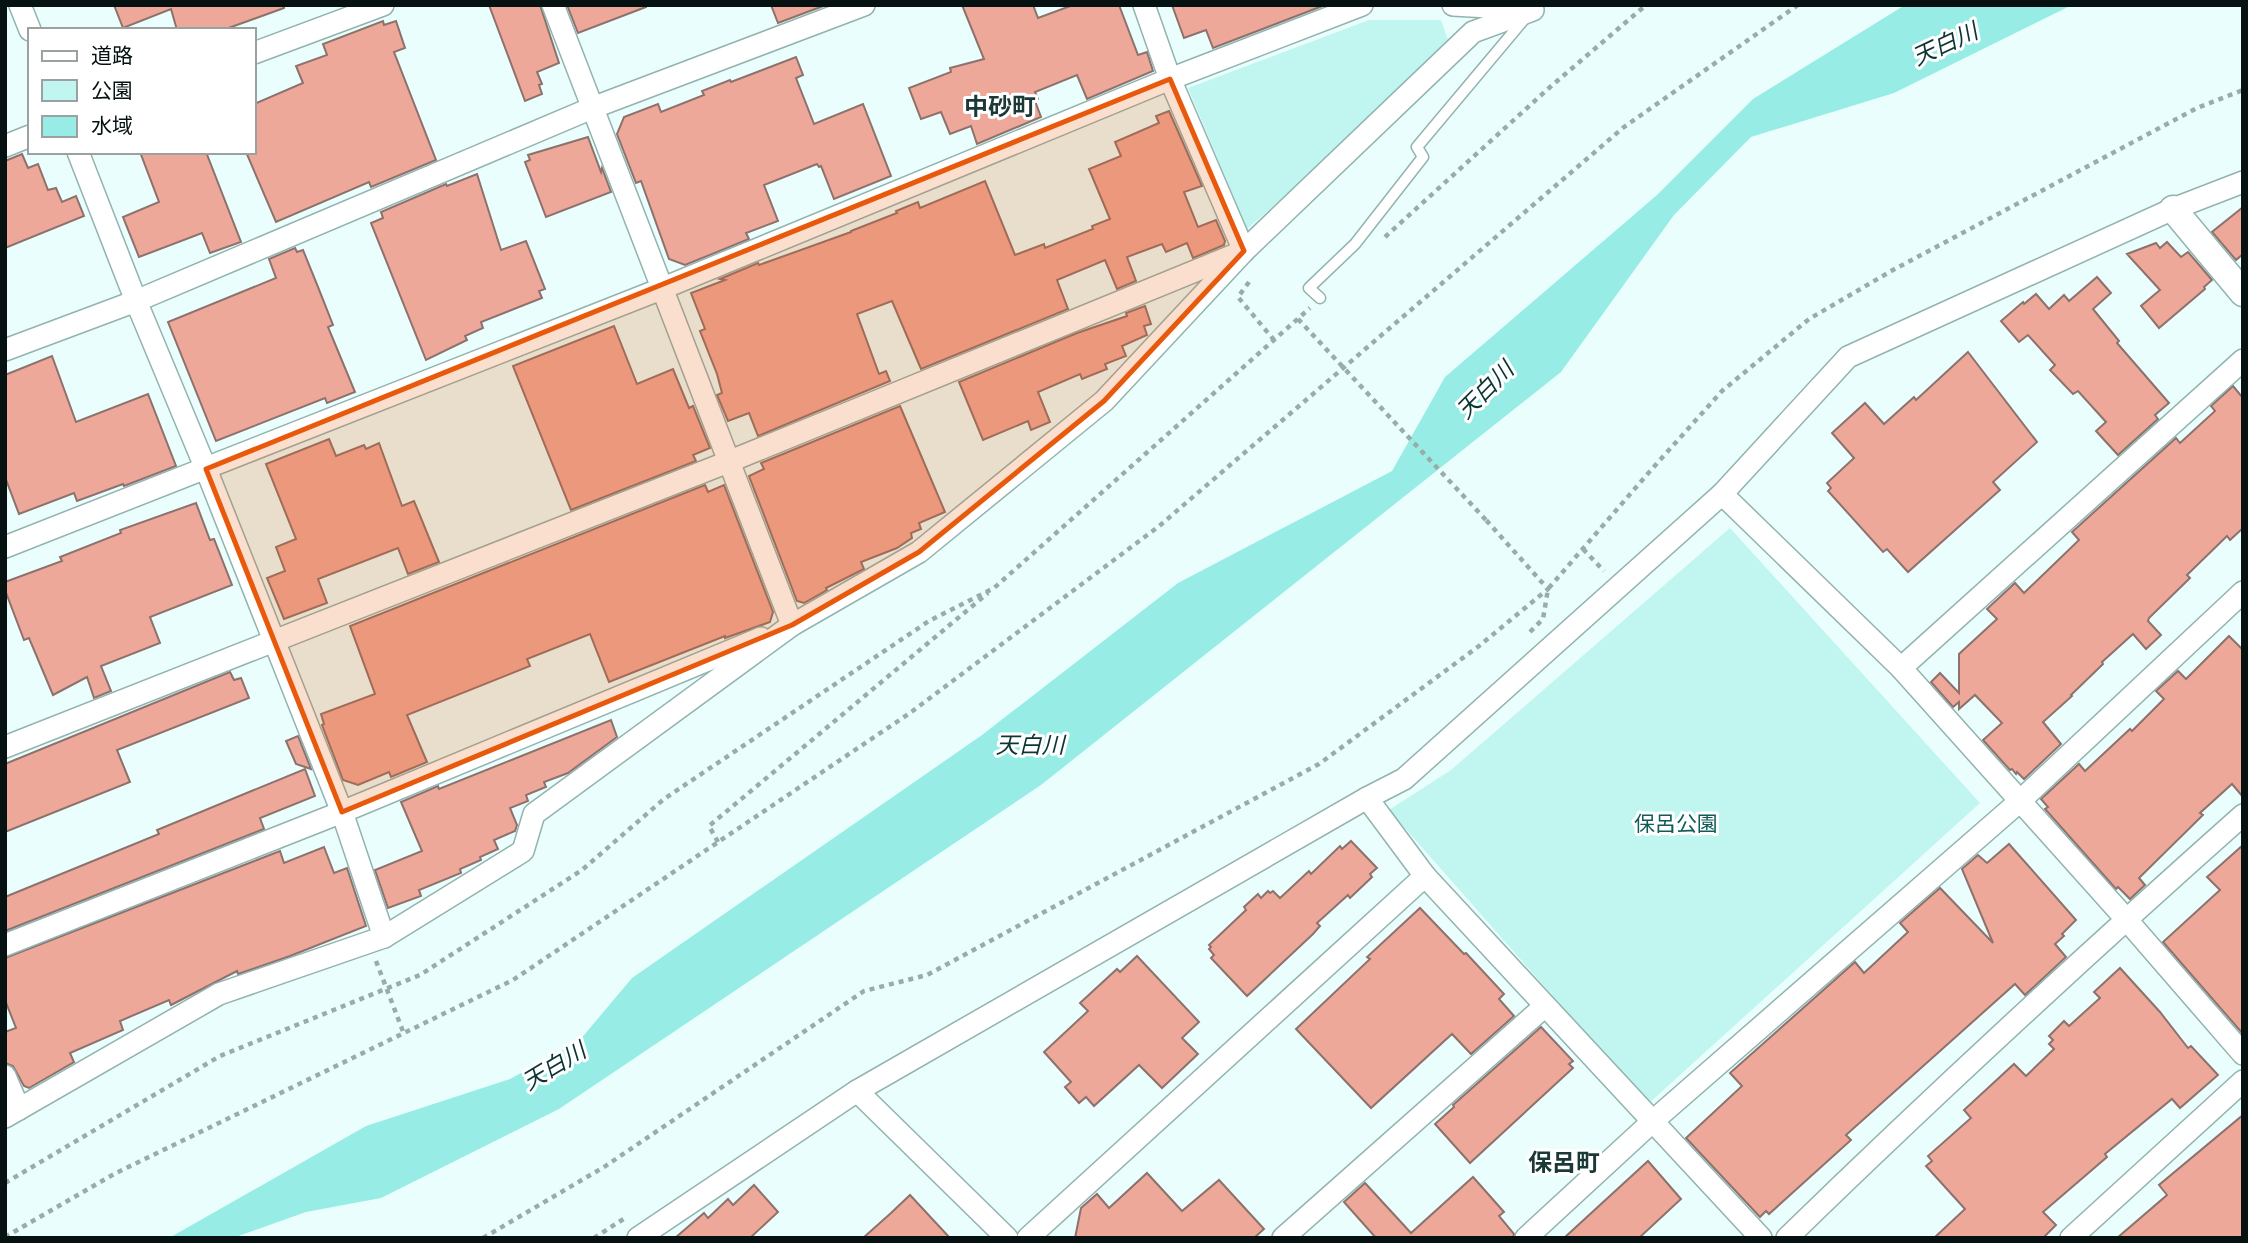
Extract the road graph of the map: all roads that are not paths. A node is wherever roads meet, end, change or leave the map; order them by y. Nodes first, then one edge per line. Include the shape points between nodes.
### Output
1 (20, 5) edge
2 (383, 5) edge
3 (553, 5) edge
4 (864, 5) edge
5 (1144, 5) edge
6 (1363, 5) edge
7 (1453, 5) edge
8 (1535, 8) edge
9 (29, 28) edge
10 (256, 52) edge
11 (1170, 79) junction
12 (592, 108) junction
13 (28, 137) edge
14 (5, 146) edge
15 (79, 154) edge
16 (2243, 182) edge
17 (2174, 209) junction
18 (1244, 251) junction
19 (661, 289) junction
20 (2243, 293) edge
21 (1320, 298) road end
22 (136, 301) junction
23 (5, 350) edge
24 (2243, 360) edge
25 (728, 462) junction
26 (206, 469) junction
27 (1722, 494) junction
28 (5, 547) edge
29 (2243, 592) edge
30 (792, 625) junction
31 (273, 641) junction
32 (1901, 668) junction
33 (5, 747) edge
34 (1367, 799) junction
35 (2020, 801) junction
36 (342, 812) junction
37 (2243, 815) edge
38 (1425, 876) junction
39 (2126, 919) junction
40 (384, 937) junction
41 (5, 945) edge
42 (1545, 1006) junction
43 (2243, 1054) edge
44 (5, 1076) edge
45 (2243, 1081) edge
46 (857, 1091) junction
47 (12, 1113) edge
48 (1653, 1121) junction
49 (651, 1234) edge
50 (1007, 1238) edge
51 (1028, 1238) edge
52 (1283, 1238) edge
53 (1526, 1238) edge
54 (1760, 1238) edge
55 (1787, 1238) edge
56 (2071, 1238) edge

1 - 9 street
2 - 10 street
3 - 12 street
4 - 12 street
5 - 11 street
6 - 11 street
7 - 8 street
8 - 18 street via 1473,32
8 - 21 lane via 1417,146 1423,157 1355,244 1309,288
11 - 18 street
11 - 19 street
12 - 19 street
12 - 22 street
13 - 14 street
15 - 22 street
16 - 17 street
17 - 20 street
17 - 27 street via 1848,357
18 - 25 street
18 - 30 street via 1104,401 919,552
19 - 25 street
19 - 26 street
22 - 23 street
22 - 26 street
24 - 32 street
25 - 30 street
25 - 31 street
26 - 28 street
26 - 31 street
27 - 32 street
27 - 34 street via 1404,779
29 - 35 street
30 - 36 street
30 - 40 street via 534,814 523,851
31 - 33 street
31 - 36 street
32 - 35 street
34 - 38 street
34 - 46 street
35 - 39 street
35 - 48 street
36 - 40 street
36 - 41 street
37 - 39 street
38 - 42 street
38 - 51 street
39 - 43 street
39 - 55 street
40 - 47 street via 219,994
42 - 48 street
42 - 52 street
44 - 47 street
45 - 56 street
46 - 49 street
46 - 50 street
48 - 53 street
48 - 54 street

